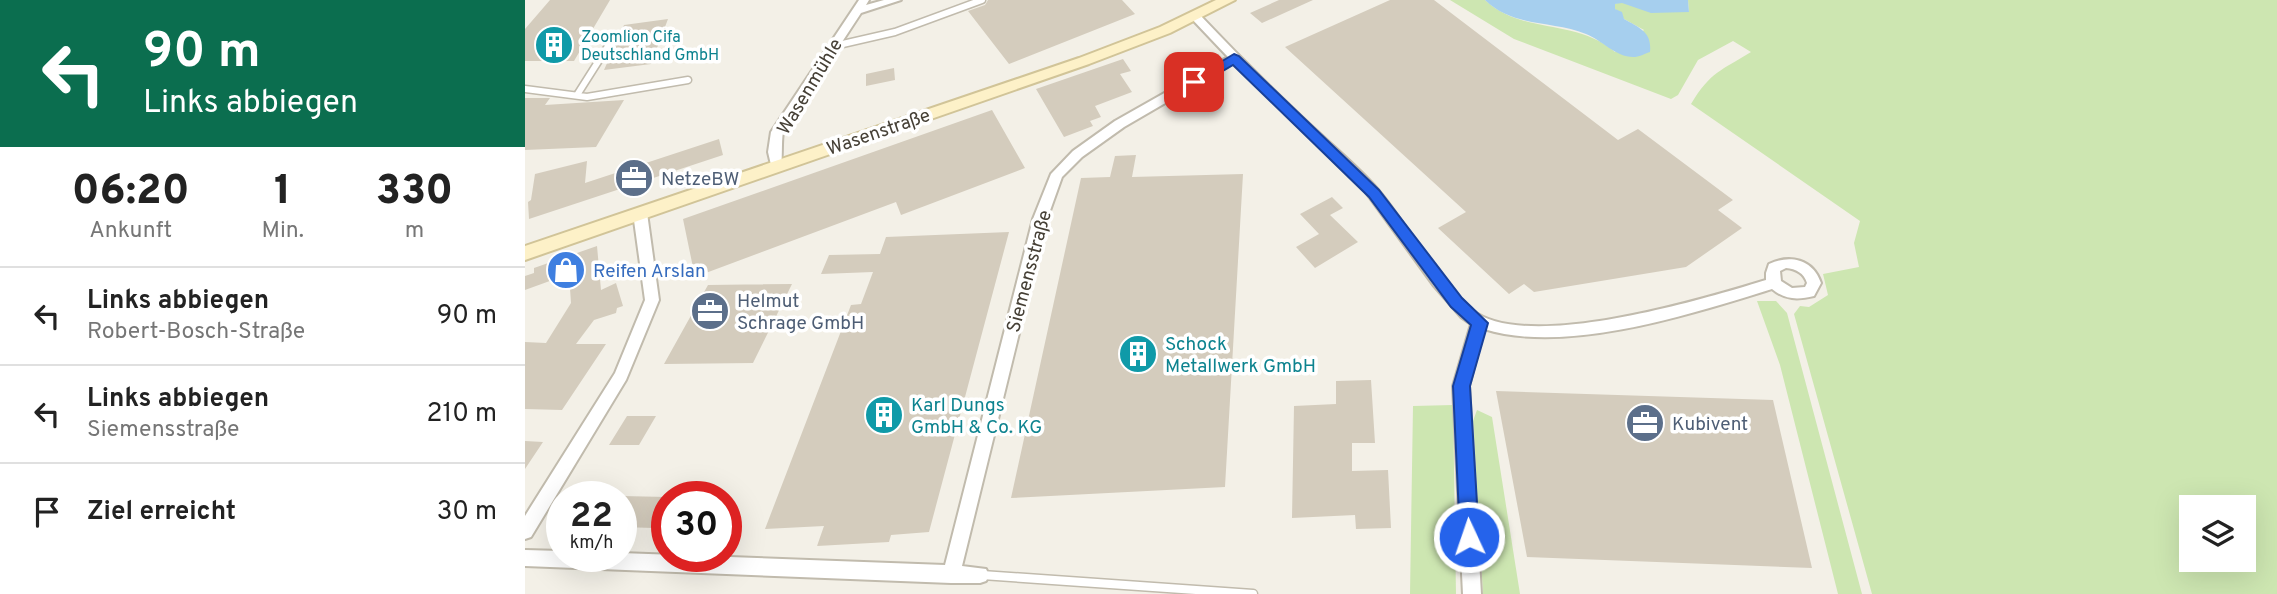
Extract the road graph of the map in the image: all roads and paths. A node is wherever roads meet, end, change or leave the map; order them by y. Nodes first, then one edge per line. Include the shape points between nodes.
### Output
1 (864, 0) edge
2 (896, 0) edge
3 (982, 0) edge
4 (1228, 0) edge
5 (856, 10) junction
6 (1195, 16) junction
7 (610, 43) dead end
8 (833, 46) junction
9 (1234, 58) junction
10 (688, 80) dead end
11 (525, 89) edge
12 (577, 95) junction
13 (776, 166) junction
14 (641, 213) junction
15 (525, 253) edge
16 (1774, 284) dead end
17 (1479, 323) junction
18 (525, 531) edge
19 (525, 558) edge
20 (951, 575) junction
21 (980, 575) joint
22 (1253, 594) edge
23 (1472, 594) edge

1 - 5 street, Wasenmühle
2 - 5 street
3 - 8 lane via 895,32
4 - 6 street, Wasenstraße
5 - 8 street, Wasenmühle
6 - 9 street
6 - 13 street, Wasenstraße via 1084,61
7 - 12 lane
8 - 13 street, Wasenmühle via 777,132
9 - 17 street via 1374,194 1456,302
9 - 20 street, Siemensstraße via 1096,141 1059,171 1040,219
10 - 12 lane
11 - 12 lane
13 - 14 street, Wasenstraße
14 - 15 street, Wasenstraße
14 - 18 street via 652,300 621,376
16 - 17 street via 1683,310 1604,325 1529,331
17 - 23 street via 1461,386
19 - 20 street
20 - 21 street
21 - 22 lane

